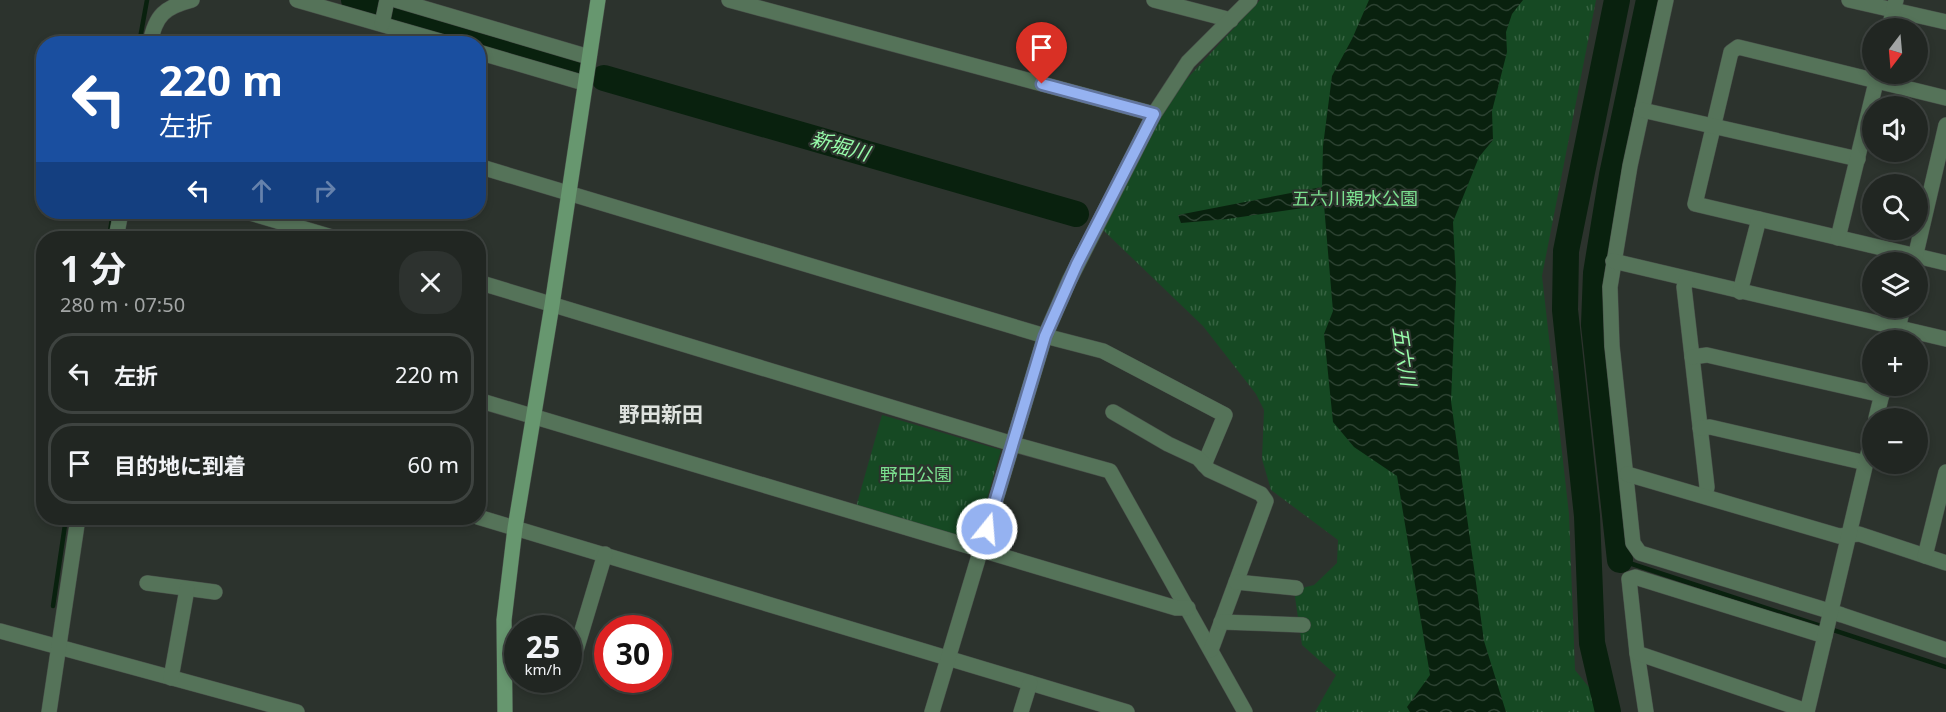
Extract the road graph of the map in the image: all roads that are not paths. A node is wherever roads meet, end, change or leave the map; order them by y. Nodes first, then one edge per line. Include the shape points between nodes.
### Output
1 (192, 0) edge
2 (297, 0) edge
3 (387, 0) edge
4 (396, 0) edge
5 (598, 0) edge
6 (729, 0) edge
7 (1154, 0) edge
8 (1251, 0) edge
9 (1666, 0) edge
10 (1850, 0) edge
11 (1895, 5) edge
12 (1231, 20) junction
13 (1946, 22) edge
14 (382, 24) junction
15 (151, 36) edge
16 (423, 36) edge
17 (486, 54) edge
18 (589, 57) junction
19 (1862, 74) edge
20 (584, 83) junction
21 (1875, 84) edge
22 (1900, 84) edge
23 (1946, 98) edge
24 (1642, 110) junction
25 (1154, 114) junction
26 (1946, 125) edge
27 (1714, 126) junction
28 (1858, 159) junction
29 (486, 168) edge
30 (569, 194) junction
31 (270, 219) edge
32 (1759, 219) junction
33 (311, 231) edge
34 (1838, 238) junction
35 (1889, 252) edge
36 (1917, 252) edge
37 (1613, 261) junction
38 (1928, 261) edge
39 (1946, 263) edge
40 (1687, 279) junction
41 (486, 284) edge
42 (1740, 292) junction
43 (552, 305) junction
44 (1882, 330) edge
45 (1045, 336) junction
46 (1928, 337) edge
47 (1946, 339) edge
48 (1692, 357) junction
49 (1862, 386) edge
50 (486, 402) edge
51 (1113, 412) dead end
52 (534, 417) junction
53 (1700, 428) junction
54 (1013, 444) junction
55 (1862, 462) edge
56 (1204, 465) junction
57 (1627, 474) junction
58 (1863, 474) edge
59 (1945, 482) edge
60 (1705, 495) junction
61 (486, 519) edge
62 (77, 525) edge
63 (516, 528) junction
64 (1849, 535) junction
65 (981, 550) junction
66 (605, 554) junction
67 (1925, 556) junction
68 (1946, 563) edge
69 (1236, 582) junction
70 (147, 583) dead end
71 (1296, 588) dead end
72 (188, 589) junction
73 (215, 592) dead end
74 (1188, 608) junction
75 (1832, 611) junction
76 (1221, 622) junction
77 (1303, 625) dead end
78 (582, 630) edge
79 (0, 631) edge
80 (1825, 636) junction
81 (59, 648) junction
82 (1211, 650) junction
83 (1946, 650) edge
84 (1637, 653) junction
85 (948, 658) junction
86 (171, 678) junction
87 (1030, 682) junction
88 (1099, 708) edge
89 (1807, 711) edge
90 (49, 712) edge
91 (297, 712) edge
92 (505, 712) edge
93 (932, 712) edge
94 (1021, 712) edge
95 (1127, 712) edge
96 (1245, 712) edge
97 (1646, 712) edge

1 - 15 street via 163,12
2 - 14 street
3 - 14 street
4 - 18 street
5 - 18 street
6 - 25 street
7 - 12 street
8 - 12 street
9 - 24 street
10 - 11 street
11 - 13 street
12 - 25 street via 1188,62
14 - 16 street
17 - 20 street
18 - 20 street
19 - 27 street via 1738,47 1731,52
20 - 30 street
21 - 28 street
22 - 23 street
24 - 27 street
24 - 37 street
25 - 45 street
26 - 36 street
27 - 28 street
27 - 32 street via 1695,204
28 - 34 street
29 - 30 street
30 - 43 street
30 - 45 street
31 - 33 street
32 - 34 street
32 - 42 street
34 - 35 street
37 - 40 street
37 - 57 street via 1612,346
38 - 39 street
40 - 42 street
40 - 48 street via 1684,287
41 - 43 street
42 - 44 street
43 - 52 street
43 - 54 street
45 - 54 street
45 - 56 street via 1103,351 1225,415
46 - 47 street
48 - 49 street via 1707,355
48 - 53 street
50 - 52 street
51 - 56 street via 1198,458
52 - 63 street
52 - 65 street
53 - 55 street via 1710,427
53 - 60 street
54 - 65 street
54 - 74 street via 1110,471
56 - 69 street via 1261,494 1266,501
57 - 60 street
57 - 75 street via 1634,543 1640,553
58 - 64 street
59 - 67 street
60 - 64 street via 1839,536
61 - 63 street
62 - 81 street
63 - 66 street
63 - 92 street via 504,620
64 - 67 street via 1859,534
64 - 75 street
65 - 74 street via 1176,608
65 - 85 street
66 - 78 street
66 - 85 street
67 - 68 street
69 - 71 street
69 - 76 street
70 - 72 street
72 - 73 street
72 - 86 street
74 - 82 street
75 - 80 street
75 - 83 street
76 - 77 street
76 - 82 street
79 - 81 street
80 - 84 street via 1635,577 1629,579
80 - 89 street
81 - 86 street
81 - 90 street
82 - 96 street
84 - 89 street
84 - 97 street
85 - 87 street
85 - 93 street
86 - 91 street
87 - 88 street
87 - 94 street
88 - 95 street

